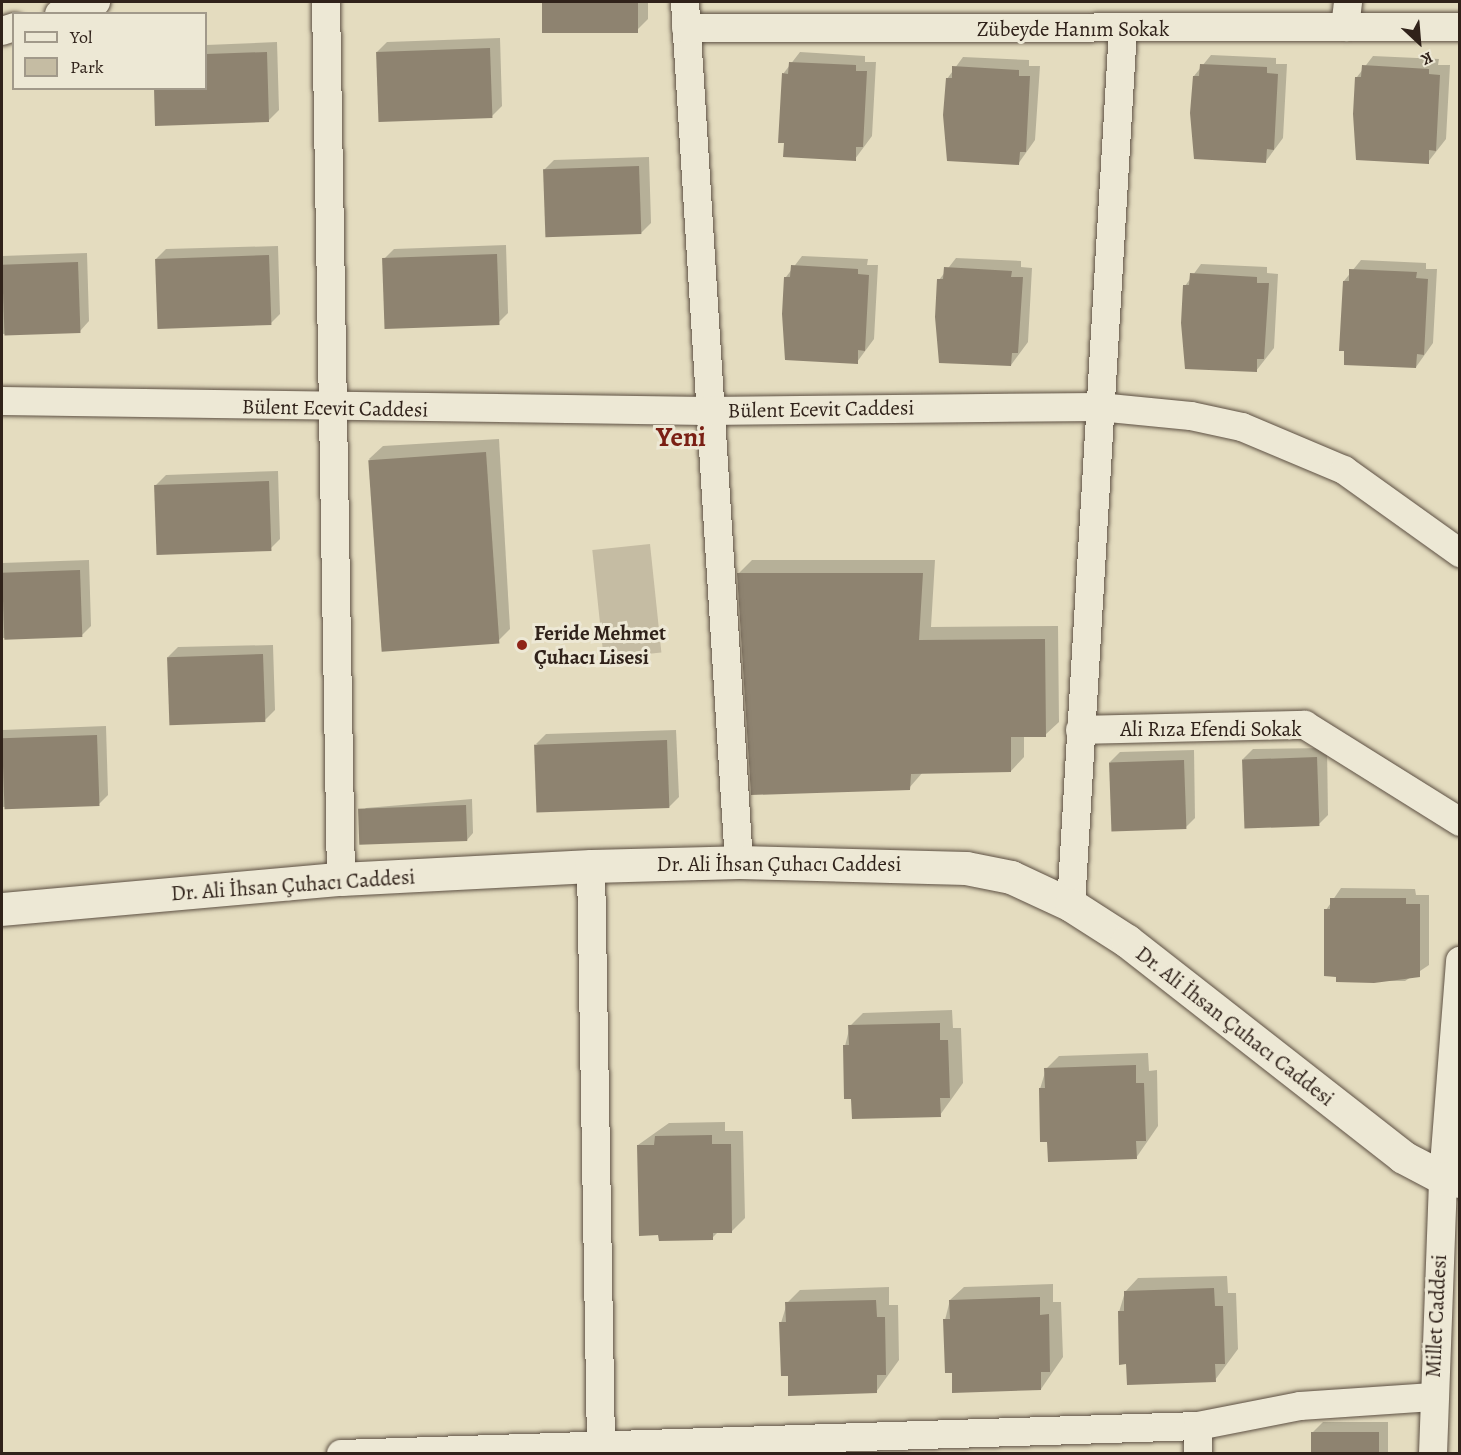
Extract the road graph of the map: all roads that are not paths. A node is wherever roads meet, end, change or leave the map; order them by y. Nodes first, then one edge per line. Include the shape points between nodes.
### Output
1 (96, 2) edge
2 (326, 2) edge
3 (64, 12) edge
4 (1346, 14) edge
5 (686, 15) edge
6 (1460, 27) edge
7 (1123, 30) junction
8 (2, 401) edge
9 (1099, 406) junction
10 (331, 408) junction
11 (707, 411) junction
12 (1460, 553) edge
13 (1080, 730) junction
14 (1460, 822) edge
15 (740, 862) junction
16 (591, 866) junction
17 (340, 879) junction
18 (1071, 904) junction
19 (2, 909) edge
20 (1460, 961) edge
21 (1451, 1180) edge
22 (1433, 1397) junction
23 (1198, 1440) edge
24 (601, 1443) junction
25 (441, 1450) edge
26 (340, 1454) edge
27 (1433, 1454) edge

1 - 3 street
2 - 10 street
4 - 6 street, Zübeyde Hanım Sokak
4 - 7 street, Zübeyde Hanım Sokak
5 - 7 street, Zübeyde Hanım Sokak
5 - 11 street
7 - 9 street
8 - 10 street, Bülent Ecevit Caddesi
9 - 11 street, Bülent Ecevit Caddesi
9 - 12 street, Bülent Ecevit Caddesi via 1191,416 1291,444 1380,492
9 - 13 street
10 - 11 street, Bülent Ecevit Caddesi
10 - 17 street
11 - 15 street
13 - 14 street, Ali Rıza Efendi Sokak via 1305,725
13 - 18 street
15 - 16 street, Dr. Ali İhsan Çuhacı Caddesi
15 - 18 street, Dr. Ali İhsan Çuhacı Caddesi via 966,868 1011,877
16 - 17 street, Dr. Ali İhsan Çuhacı Caddesi
16 - 24 street
17 - 19 street, Dr. Ali İhsan Çuhacı Caddesi
18 - 21 street, Dr. Ali İhsan Çuhacı Caddesi via 1127,941 1403,1157
20 - 21 street, Millet Caddesi
21 - 22 street, Millet Caddesi
22 - 23 street via 1300,1406
22 - 27 street, Millet Caddesi
23 - 24 street
24 - 25 street
25 - 26 street

